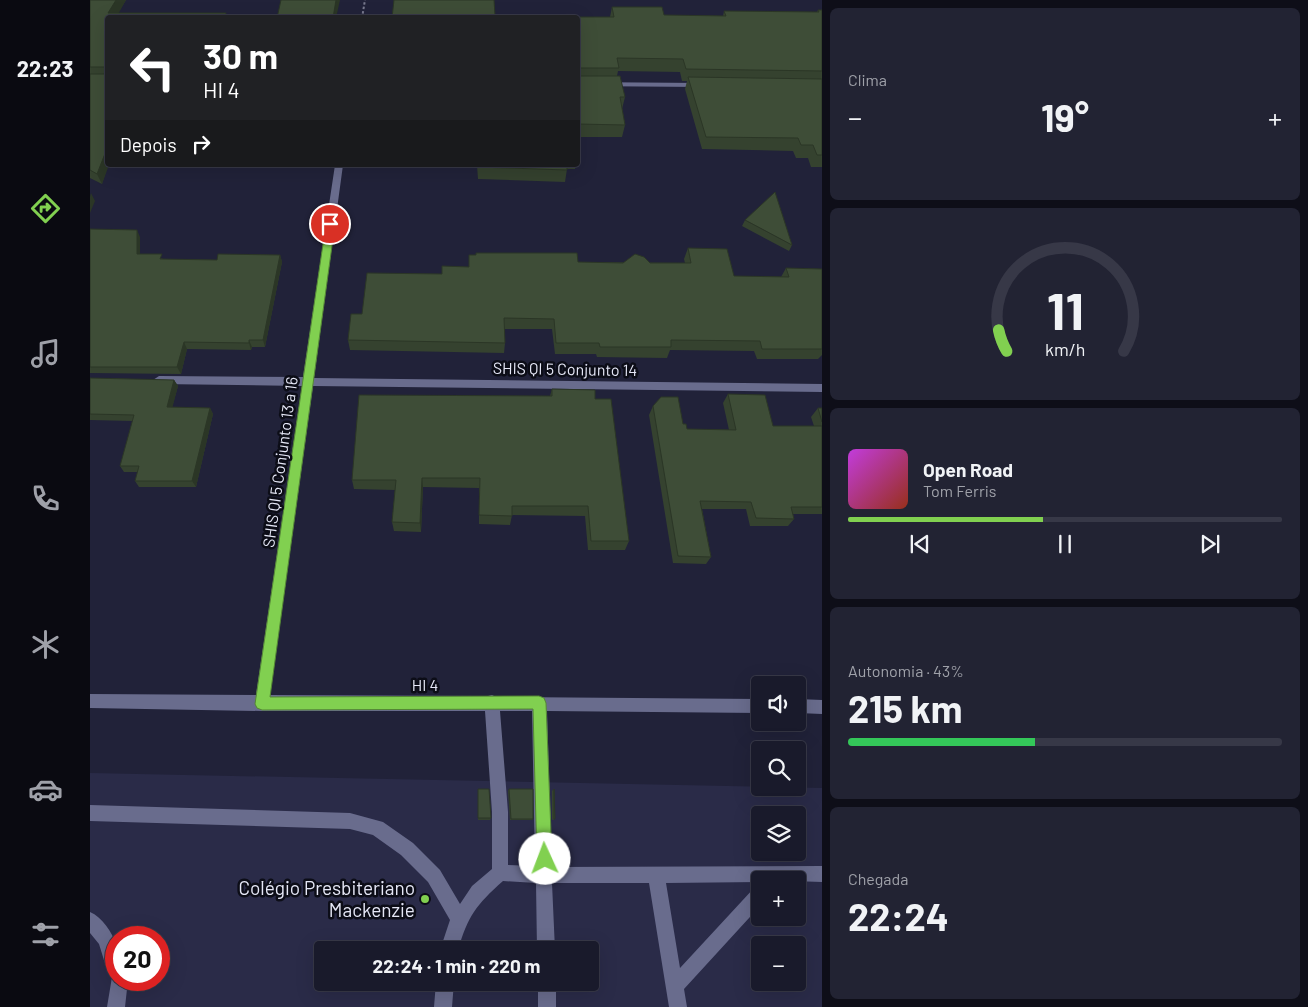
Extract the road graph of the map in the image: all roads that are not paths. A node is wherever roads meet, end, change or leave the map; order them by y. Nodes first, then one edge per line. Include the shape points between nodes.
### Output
1 (580, 84) edge
2 (714, 86) edge
3 (339, 167) edge
4 (149, 380) edge
5 (308, 382) junction
6 (822, 388) edge
7 (90, 701) edge
8 (492, 702) junction
9 (539, 703) junction
10 (262, 704) junction
11 (751, 706) edge
12 (806, 706) edge
13 (822, 707) edge
14 (90, 813) edge
15 (500, 873) junction
16 (822, 874) edge
17 (545, 875) junction
18 (656, 875) junction
19 (806, 875) edge
20 (751, 877) edge
21 (751, 904) edge
22 (459, 919) junction
23 (90, 920) edge
24 (105, 938) edge
25 (452, 941) edge
26 (546, 941) edge
27 (676, 985) junction
28 (118, 991) edge
29 (444, 991) edge
30 (547, 991) edge
31 (116, 1007) edge
32 (443, 1007) edge
33 (547, 1007) edge
34 (678, 1007) edge

1 - 2 street
3 - 5 street, SHIS QI 5 Conjunto 13 a 16
4 - 5 street, SHIS QI 5 Conjunto 14
5 - 6 street, SHIS QI 5 Conjunto 14
5 - 10 street, SHIS QI 5 Conjunto 13 a 16
7 - 10 street, HI 4
8 - 9 street, HI 4
8 - 10 street, HI 4
8 - 15 street via 500,812
9 - 11 street, HI 4
9 - 17 street
12 - 13 street
14 - 22 street via 350,820 377,828 406,849 434,876
15 - 17 street
15 - 22 street via 478,892
16 - 19 street
17 - 18 street
17 - 26 street
18 - 20 street
18 - 27 street
21 - 27 street
22 - 25 street
23 - 24 street
27 - 34 street
28 - 31 street
29 - 32 street
30 - 33 street

